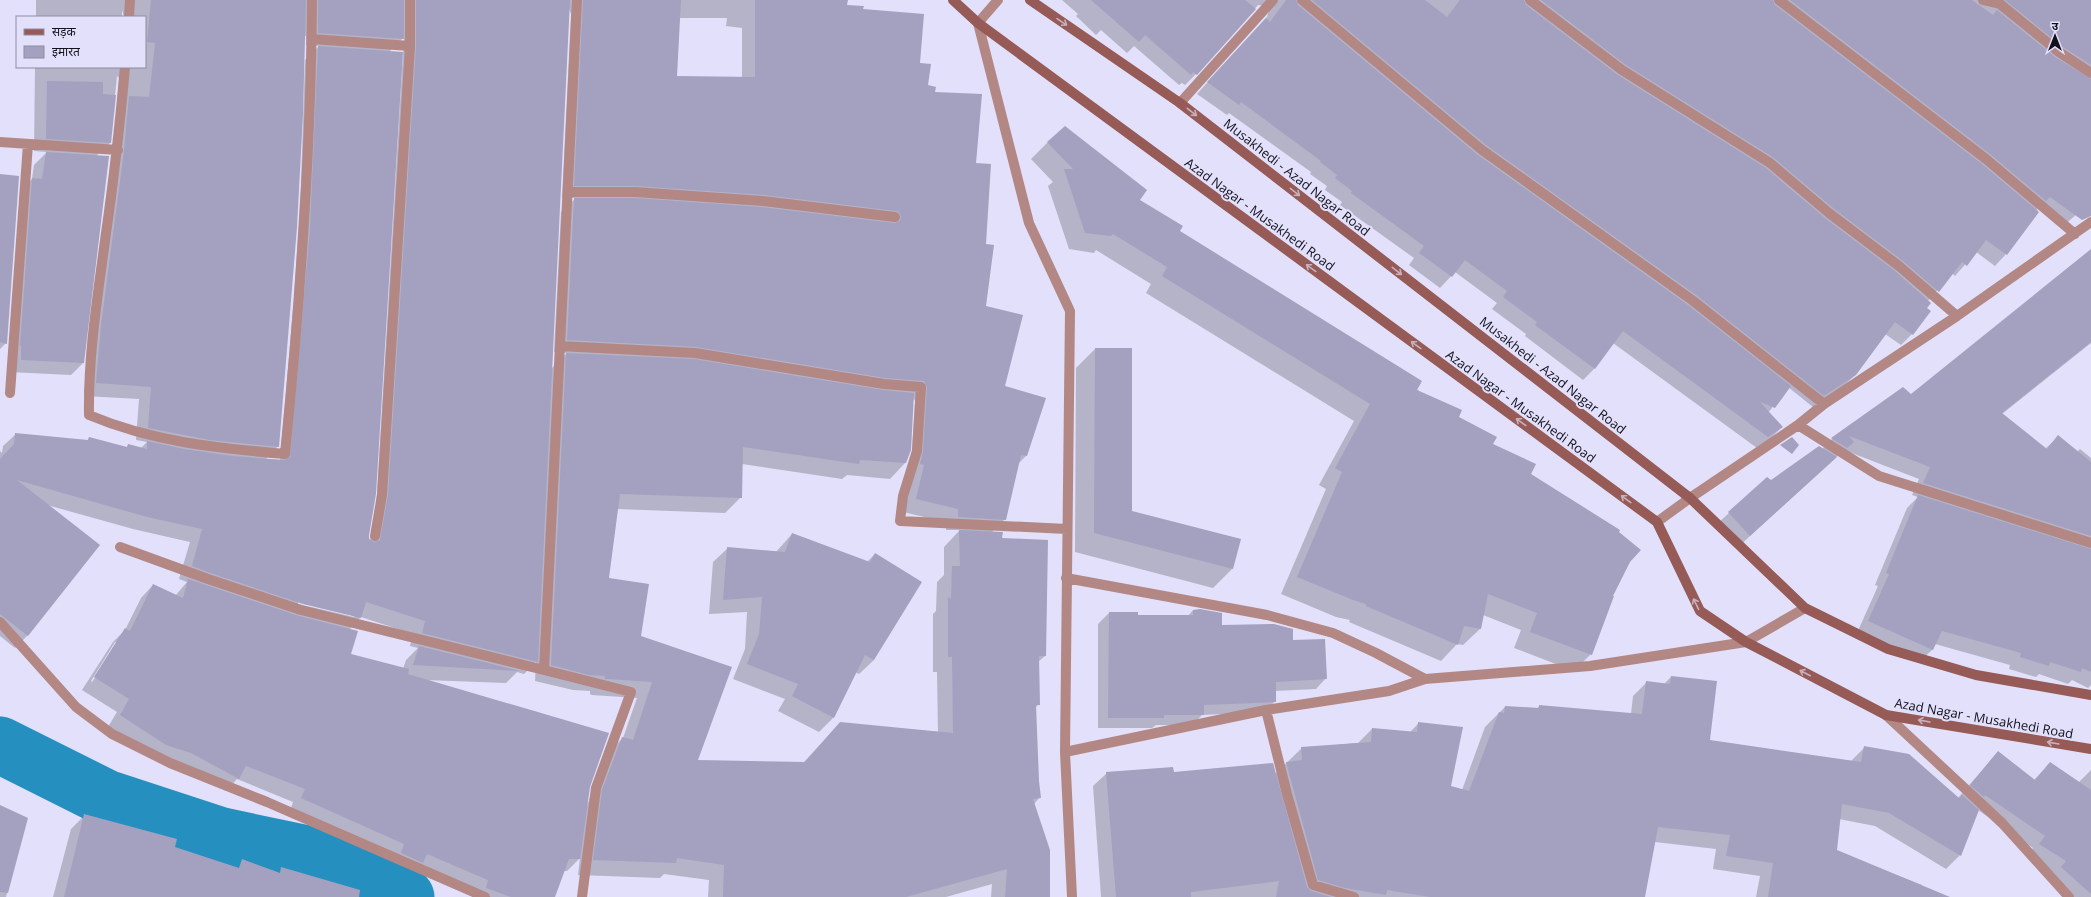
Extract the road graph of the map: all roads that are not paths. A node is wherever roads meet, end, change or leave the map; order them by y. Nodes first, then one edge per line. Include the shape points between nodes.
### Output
1 (130, 0) edge
2 (312, 0) edge
3 (410, 0) edge
4 (577, 0) edge
5 (953, 0) edge
6 (998, 0) edge
7 (1030, 0) edge
8 (1274, 0) edge
9 (1302, 0) edge
10 (1530, 0) edge
11 (1779, 0) edge
12 (1983, 0) edge
13 (129, 16) edge
14 (978, 23) junction
15 (312, 39) junction
16 (410, 46) junction
17 (125, 68) edge
18 (2091, 73) edge
19 (1180, 103) junction
20 (0, 142) edge
21 (28, 144) junction
22 (118, 150) junction
23 (568, 192) junction
24 (895, 216) dead end
25 (2091, 222) edge
26 (2075, 234) junction
27 (1957, 316) junction
28 (560, 346) junction
29 (10, 393) dead end
30 (1824, 404) junction
31 (1798, 425) junction
32 (1690, 498) junction
33 (1657, 522) junction
34 (1068, 529) junction
35 (375, 536) dead end
36 (2091, 542) edge
37 (120, 547) dead end
38 (1066, 578) junction
39 (1805, 608) junction
40 (0, 622) edge
41 (1746, 642) junction
42 (544, 670) junction
43 (1425, 679) junction
44 (2091, 695) edge
45 (1266, 710) junction
46 (1886, 715) junction
47 (2091, 749) edge
48 (1064, 752) junction
49 (485, 897) edge
50 (582, 897) edge
51 (1072, 897) edge
52 (1354, 897) edge
53 (2069, 897) edge

1 - 13 street
2 - 15 street
3 - 16 street
4 - 23 street
5 - 14 main road, Azad Nagar - Musakhedi Road
6 - 14 street
7 -> 19 main road, Musakhedi - Azad Nagar Road
8 - 19 street
9 - 30 street via 1482,150 1692,300
10 - 27 street via 1622,70 1770,163
11 - 26 street via 1986,160
12 - 18 street via 2000,4
33 -> 14 main road, Azad Nagar - Musakhedi Road
14 - 34 street via 1029,223 1070,310
15 - 16 street
15 - 22 street via 309,150 301,273 285,454 174,442 118,427 89,415 88,388 96,290
16 - 35 street via 382,495
17 - 22 street
19 -> 32 main road, Musakhedi - Azad Nagar Road
20 - 21 street
21 - 22 street
21 - 29 street
23 - 24 street via 635,192 763,201
23 - 28 street
25 - 26 street
26 - 27 street
27 - 30 street
28 - 34 street via 695,353 884,384 921,387 918,451 903,496 900,521
28 - 42 street
30 - 31 street
31 - 32 street
31 - 36 street via 1879,476
32 - 33 street
32 - 39 main road, Musakhedi - Azad Nagar Road
41 -> 33 main road, Azad Nagar - Musakhedi Road via 1700,611
34 - 38 street
37 - 42 street via 301,610
38 - 43 street via 1267,615 1333,633
38 - 48 street
39 - 41 street
39 - 44 main road, Musakhedi - Azad Nagar Road via 1888,649 1976,675
40 - 49 street via 76,707 112,734 170,763 267,802
41 - 43 street via 1590,666
46 -> 41 main road, Azad Nagar - Musakhedi Road
42 - 50 street via 631,692 596,788
43 - 45 street via 1390,691
45 - 48 street
45 - 52 street via 1286,794 1313,885
47 -> 46 main road, Azad Nagar - Musakhedi Road
46 - 53 street via 2002,823
48 - 51 street

